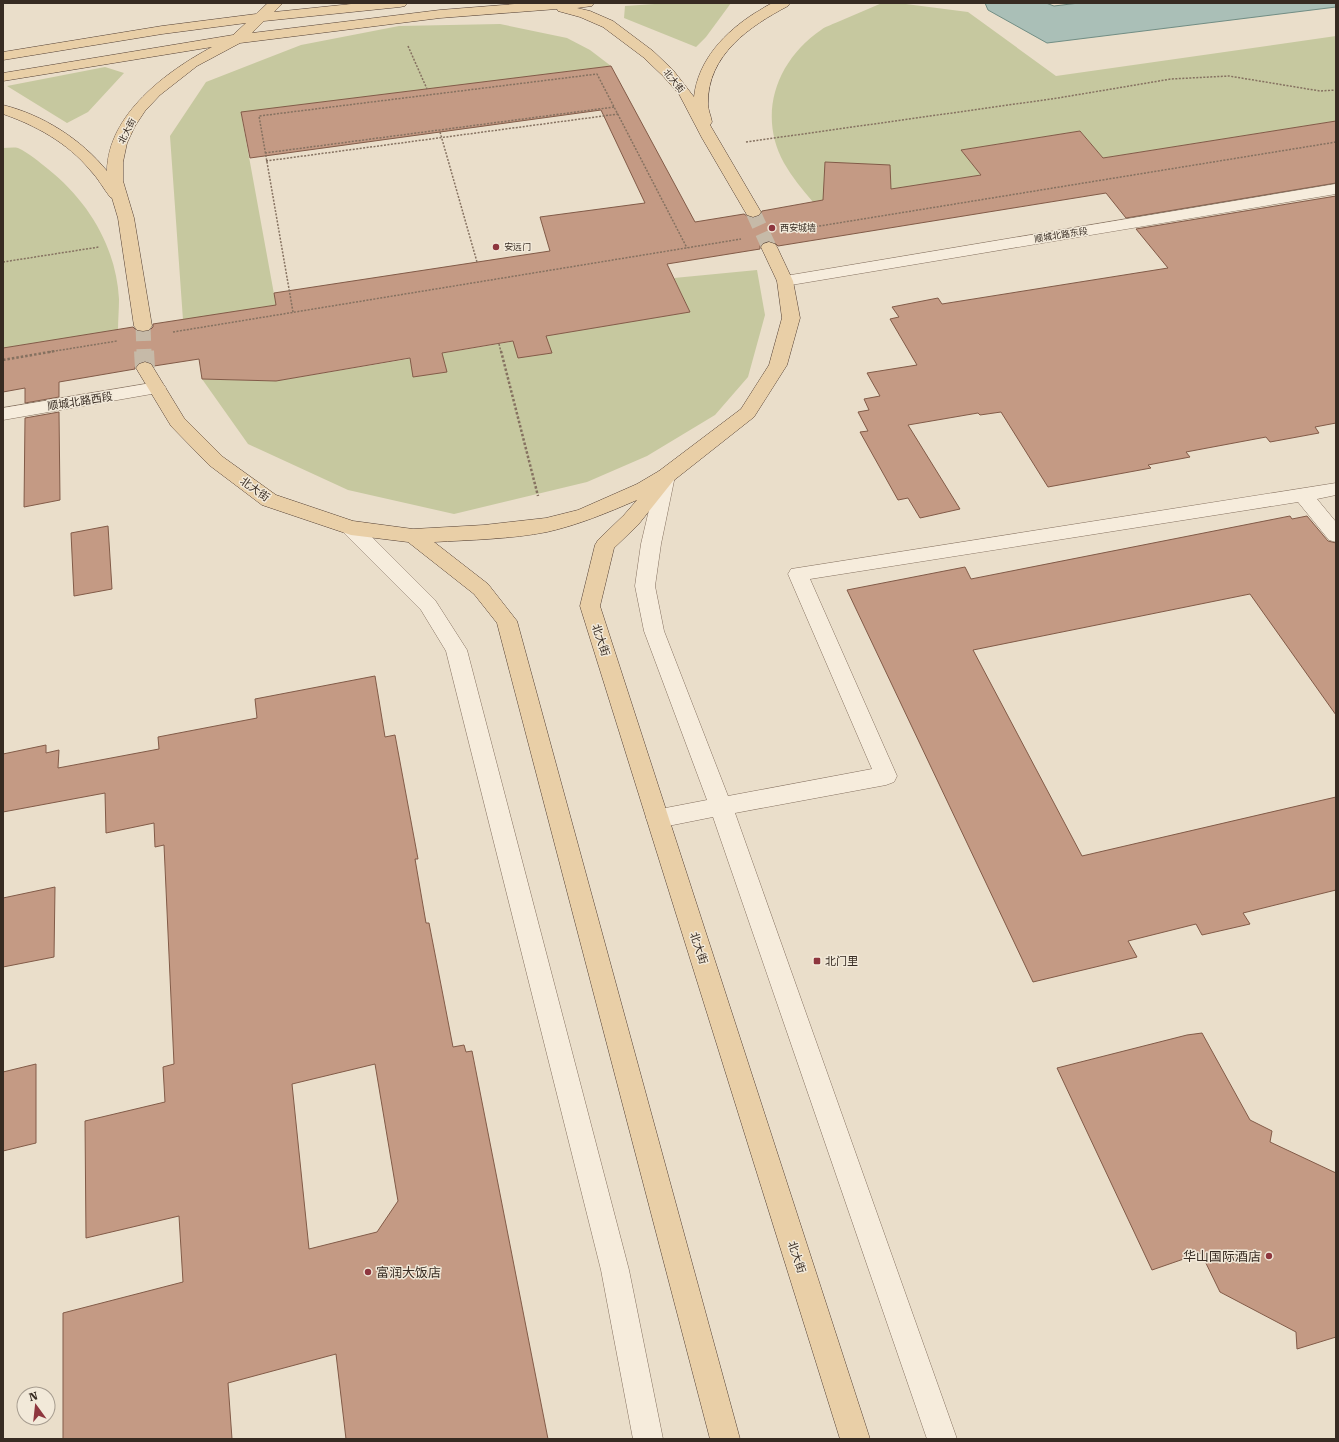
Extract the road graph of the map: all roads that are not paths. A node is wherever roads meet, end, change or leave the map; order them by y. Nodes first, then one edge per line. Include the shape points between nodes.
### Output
1 (276, 3) edge
2 (400, 3) edge
3 (587, 3) edge
4 (783, 3) edge
5 (548, 4) edge
6 (263, 17) junction
7 (238, 38) junction
8 (3, 56) edge
9 (3, 77) edge
10 (3, 109) edge
11 (712, 142) junction
12 (1336, 189) edge
13 (753, 212) tunnel mouth
14 (126, 218) junction
15 (769, 248) tunnel mouth
16 (785, 281) junction
17 (143, 326) tunnel mouth
18 (145, 368) tunnel mouth
19 (158, 388) junction
20 (3, 414) edge
21 (666, 476) junction
22 (1336, 489) edge
23 (1303, 495) junction
24 (351, 528) junction
25 (1336, 535) edge
26 (413, 536) junction
27 (721, 806) junction
28 (658, 818) junction
29 (648, 1439) edge
30 (725, 1439) edge
31 (855, 1439) edge
32 (942, 1439) edge

1 - 6 main road, 北大街
2 - 6 main road
3 - 5 main road
4 - 11 main road via 734,34 714,58 702,88 701,105
5 - 7 main road
5 - 11 main road, 北大街 via 608,24 648,54 668,72 685,93
6 - 7 main road, 北大街
6 - 8 main road via 162,30
7 - 9 main road via 116,56
7 - 14 main road, 北大街 via 203,56 172,77 140,108 128,126 120,144 115,168 115,181
10 - 14 main road via 56,133 93,162 107,179
11 - 13 main road, 北大街
12 - 16 street, 顺城北路东段
14 - 17 main road, 北大街
15 - 16 main road, 北大街
16 - 21 main road, 北大街 via 791,318 778,365 748,413
18 - 19 main road, 北大街
19 - 20 street, 顺城北路西段
19 - 24 main road, 北大街 via 177,422 216,461 269,500
21 - 26 main road, 北大街 via 584,515 546,525
21 - 27 street via 645,586 654,631
21 - 28 main road, 北大街 via 631,520 606,545 590,606
22 - 23 street
23 - 25 street
23 - 27 street via 798,574 886,776
24 - 26 main road, 北大街
24 - 29 street via 428,605 456,650 615,1270
26 - 30 main road via 481,589 507,621
27 - 28 street
27 - 32 street
28 - 31 main road, 北大街

